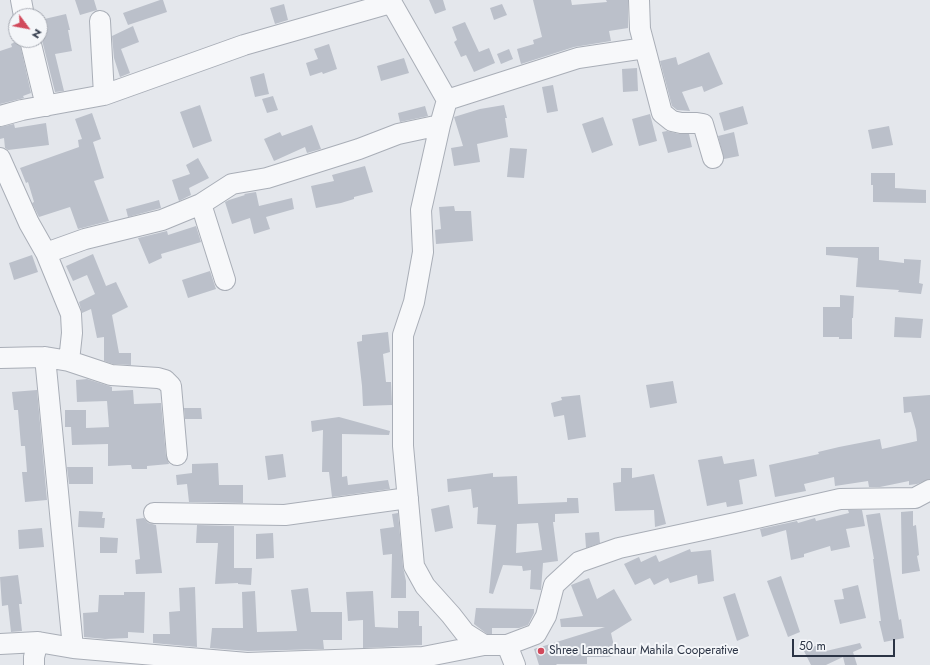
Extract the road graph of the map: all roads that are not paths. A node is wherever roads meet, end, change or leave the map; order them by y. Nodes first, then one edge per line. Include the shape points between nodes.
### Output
1 (639, 0) edge
2 (390, 2) edge
3 (100, 22) dead end
4 (32, 48) edge
5 (645, 48) junction
6 (104, 95) junction
7 (447, 100) junction
8 (46, 106) junction
9 (0, 116) edge
10 (440, 125) junction
11 (0, 158) edge
12 (713, 158) dead end
13 (201, 204) junction
14 (46, 253) junction
15 (225, 280) dead end
16 (46, 357) junction
17 (0, 358) edge
18 (69, 361) junction
19 (177, 455) dead end
20 (930, 490) edge
21 (408, 498) junction
22 (154, 513) dead end
23 (38, 642) junction
24 (0, 644) edge
25 (484, 645) junction
26 (507, 645) junction
27 (73, 648) junction
28 (202, 663) edge
29 (34, 665) edge
30 (515, 665) edge

1 - 5 street via 640,29
2 - 6 street via 244,45
2 - 7 street
3 - 6 street
4 - 8 street
5 - 7 street via 578,58
5 - 12 street via 662,113 672,122 703,124
6 - 8 street
7 - 10 street
8 - 9 street
10 - 13 street via 398,134 267,178 232,184
10 - 21 street via 421,210 423,252 414,302 403,335 403,446
11 - 14 street via 29,223
13 - 14 street via 162,220 85,239
13 - 15 street
14 - 18 street via 71,314
16 - 17 street
16 - 18 street
16 - 27 street
18 - 19 street via 111,375 165,380 171,386
20 - 26 street via 915,498 840,499 619,548 579,562 554,585 546,616 536,634
21 - 22 street via 286,515
21 - 25 street via 414,566 425,586 465,633
23 - 24 street
23 - 27 street
23 - 29 street
25 - 26 street
25 - 28 street via 423,657 247,664
26 - 30 street
27 - 28 street

